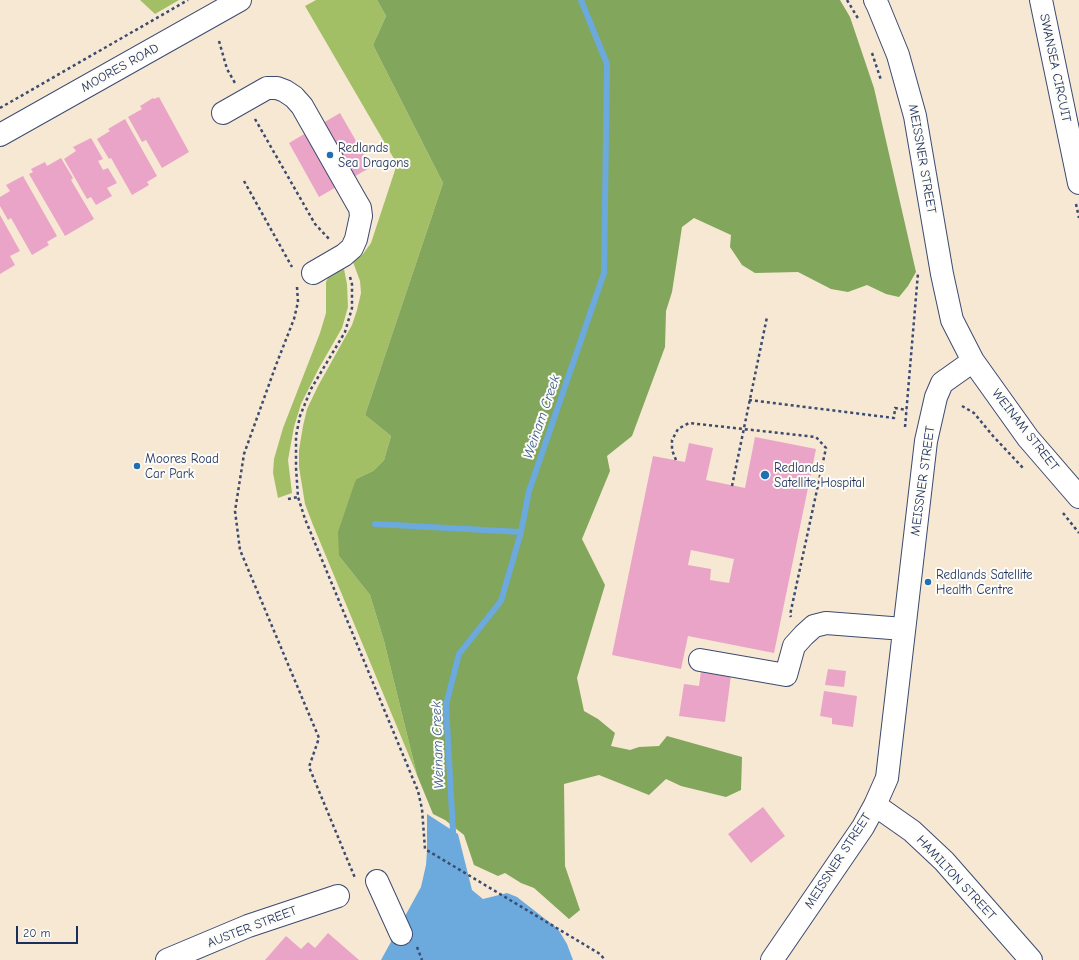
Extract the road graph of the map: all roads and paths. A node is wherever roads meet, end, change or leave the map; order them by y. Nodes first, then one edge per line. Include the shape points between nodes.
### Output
1 (188, 0) edge
2 (240, 0) edge
3 (847, 0) edge
4 (875, 0) edge
5 (1041, 0) edge
6 (862, 26) dead end
7 (219, 41) dead end
8 (870, 47) dead end
9 (882, 83) dead end
10 (245, 101) junction
11 (0, 108) edge
12 (223, 113) dead end
13 (0, 135) edge
14 (244, 181) dead end
15 (1079, 183) edge
16 (344, 255) junction
17 (918, 272) dead end
18 (302, 276) junction
19 (768, 317) dead end
20 (973, 361) junction
21 (749, 400) junction
22 (962, 406) dead end
23 (907, 410) junction
24 (743, 429) junction
25 (905, 433) dead end
26 (676, 460) dead end
27 (1026, 471) dead end
28 (732, 486) dead end
29 (298, 497) junction
30 (1079, 497) edge
31 (288, 499) dead end
32 (1061, 511) dead end
33 (1079, 533) edge
34 (904, 629) junction
35 (804, 635) junction
36 (700, 660) dead end
37 (875, 804) junction
38 (377, 881) dead end
39 (338, 896) joint
40 (401, 934) dead end
41 (167, 960) edge
42 (605, 960) edge
43 (772, 960) edge
44 (1031, 960) edge

1 - 11 path
2 - 13 street, MOORES ROAD
3 - 6 path
4 - 20 street, MEISSNER STREET via 898,54 915,116 952,320
5 - 15 street, SWANSEA CIRCUIT
7 - 10 path via 227,69
8 - 9 path
10 - 12 street
10 - 16 path via 315,224
10 - 16 street via 267,88 277,88 294,97 302,106 360,208 361,216 356,238 352,248
14 - 18 path
16 - 18 street
16 - 29 path via 352,284 352,308 345,332 311,389 300,416 296,436
17 - 23 path
18 - 39 path via 294,319 244,454 235,511 240,550 319,738 309,767 359,889
19 - 21 path
20 - 30 street, WEINAM STREET via 1028,438
20 - 34 street, MEISSNER STREET via 942,383 936,397 926,441
21 - 23 path via 894,418 895,408
21 - 24 path
22 - 27 path via 974,413
23 - 25 path
24 - 26 path via 689,423 678,429 672,440
24 - 28 path
24 - 35 path via 816,437 826,448 790,615
29 - 31 path
29 - 42 path via 418,792 425,849 600,954
32 - 33 path
34 - 35 street via 826,623 814,626
34 - 37 street, MEISSNER STREET via 887,778
35 - 36 street via 794,646 786,675
37 - 43 street, MEISSNER STREET via 863,827
37 - 44 street, HAMILTON STREET via 912,831 944,862
38 - 40 street
39 - 41 street, AUSTER STREET via 248,926

